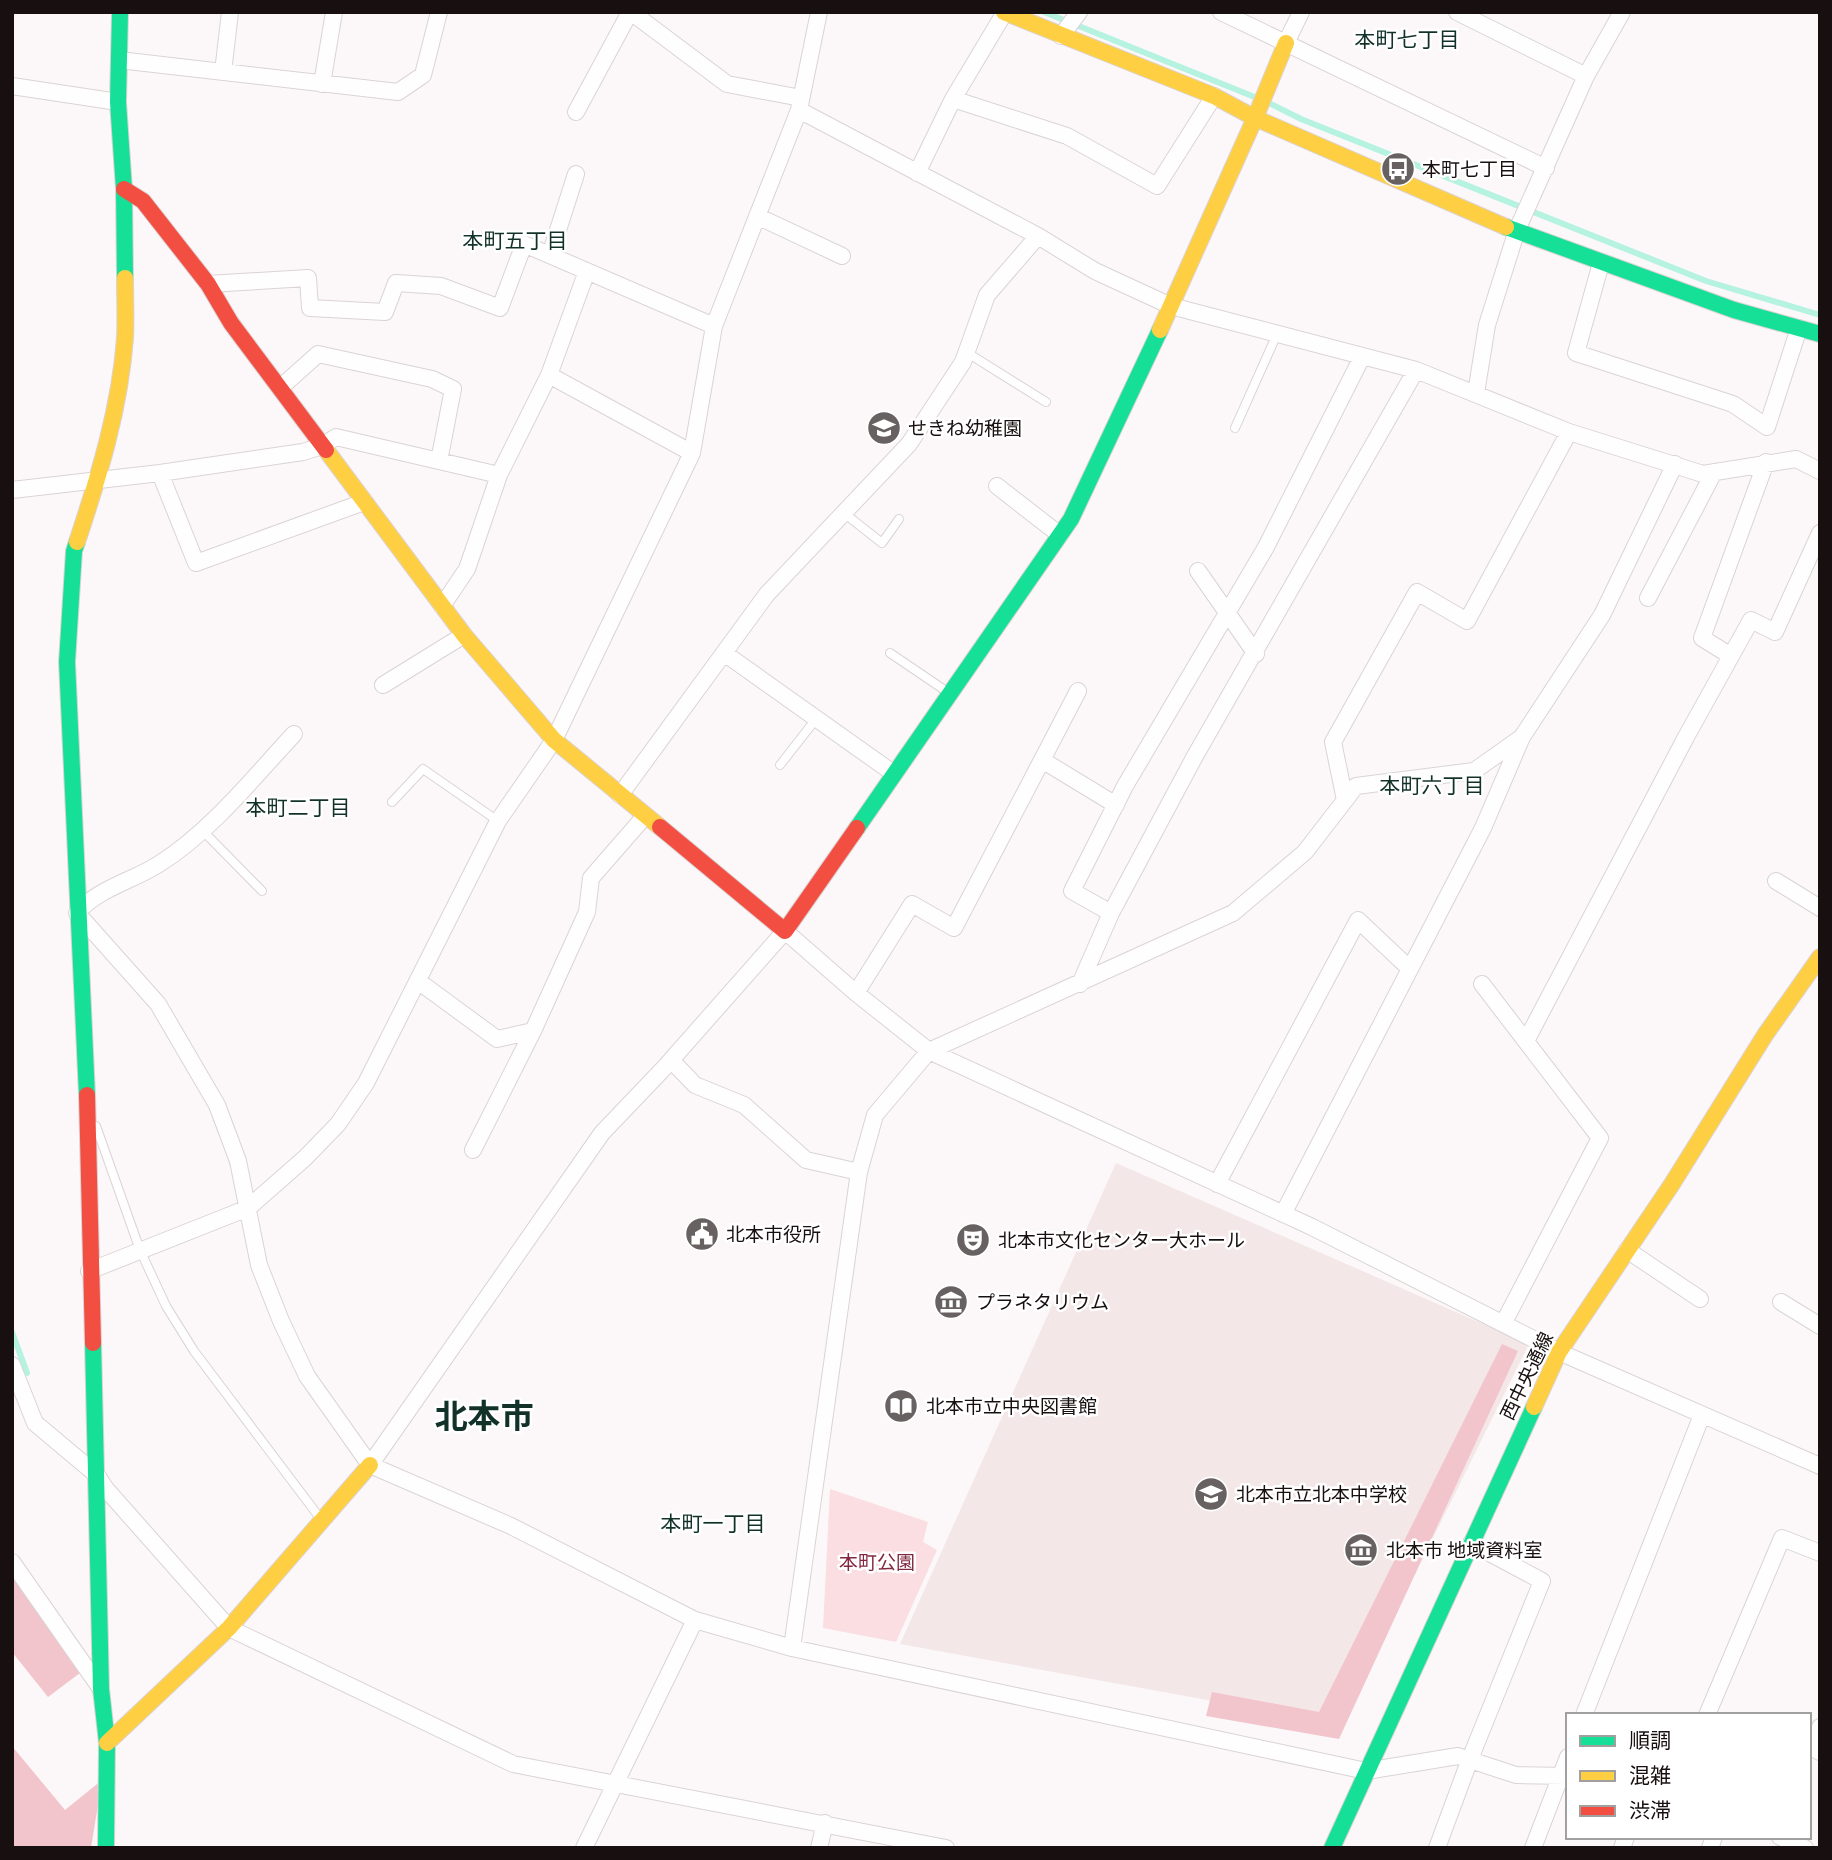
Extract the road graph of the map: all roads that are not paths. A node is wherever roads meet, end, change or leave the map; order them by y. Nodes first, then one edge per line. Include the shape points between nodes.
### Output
1 (120, 12) edge
2 (230, 12) edge
3 (334, 12) edge
4 (439, 12) edge
5 (631, 12) edge
6 (819, 12) edge
7 (1004, 12) edge
8 (1079, 12) edge
9 (1221, 12) edge
10 (1301, 12) edge
11 (1457, 12) edge
12 (1622, 12) edge
13 (1061, 36) junction
14 (1286, 43) junction
15 (119, 60) junction
16 (223, 72) junction
17 (1587, 76) junction
18 (322, 84) junction
19 (12, 86) edge
20 (1214, 96) junction
21 (953, 99) junction
22 (118, 102) junction
23 (800, 104) junction
24 (576, 112) dead end
25 (1255, 118) junction
26 (1545, 168) junction
27 (917, 173) junction
28 (576, 174) dead end
29 (124, 189) junction
30 (757, 216) junction
31 (1517, 230) junction
32 (1038, 236) junction
33 (550, 255) junction
34 (842, 256) dead end
35 (1601, 263) junction
36 (587, 271) junction
37 (208, 284) junction
38 (1171, 306) junction
39 (715, 326) junction
40 (1799, 328) junction
41 (1277, 334) junction
42 (1820, 334) edge
43 (966, 352) junction
44 (1362, 357) junction
45 (1416, 370) junction
46 (550, 375) junction
47 (280, 388) junction
48 (1476, 393) junction
49 (1046, 402) dead end
50 (1235, 428) dead end
51 (1569, 432) junction
52 (322, 446) junction
53 (692, 453) junction
54 (439, 461) junction
55 (1766, 462) junction
56 (1675, 464) junction
57 (1714, 471) junction
58 (1820, 471) edge
59 (160, 473) junction
60 (499, 475) junction
61 (97, 481) junction
62 (997, 486) dead end
63 (12, 490) edge
64 (364, 502) junction
65 (844, 513) junction
66 (899, 519) dead end
67 (1820, 533) edge
68 (1060, 535) junction
69 (1198, 570) dead end
70 (1648, 598) dead end
71 (442, 606) junction
72 (1227, 611) junction
73 (464, 635) junction
74 (724, 653) junction
75 (890, 653) dead end
76 (1256, 653) junction
77 (1731, 656) junction
78 (383, 685) dead end
79 (1078, 691) dead end
80 (949, 693) junction
81 (816, 719) junction
82 (294, 734) dead end
83 (1522, 737) junction
84 (554, 740) junction
85 (1042, 760) junction
86 (780, 765) dead end
87 (893, 773) junction
88 (620, 795) junction
89 (1345, 800) junction
90 (392, 802) dead end
91 (1116, 805) junction
92 (645, 816) junction
93 (498, 821) junction
94 (202, 830) junction
95 (1776, 881) dead end
96 (262, 891) dead end
97 (1820, 908) edge
98 (77, 912) junction
99 (1111, 913) junction
100 (785, 931) junction
101 (1820, 957) edge
102 (1410, 970) junction
103 (418, 981) junction
104 (1080, 984) junction
105 (1482, 984) dead end
106 (856, 993) junction
107 (533, 1031) junction
108 (1526, 1041) junction
109 (929, 1051) junction
110 (671, 1060) junction
111 (86, 1096) junction
112 (473, 1150) dead end
113 (859, 1172) junction
114 (1217, 1184) junction
115 (248, 1208) junction
116 (1283, 1214) junction
117 (141, 1250) junction
118 (1627, 1250) junction
119 (89, 1271) junction
120 (1700, 1299) dead end
121 (1781, 1302) dead end
122 (1503, 1324) junction
123 (1820, 1326) edge
124 (1559, 1352) junction
125 (12, 1365) edge
126 (1702, 1415) junction
127 (370, 1465) junction
128 (1820, 1466) edge
129 (97, 1475) junction
130 (322, 1521) junction
131 (1471, 1544) junction
132 (1820, 1553) edge
133 (12, 1562) edge
134 (695, 1620) junction
135 (229, 1628) junction
136 (792, 1648) junction
137 (100, 1689) junction
138 (1585, 1713) edge
139 (1708, 1713) edge
140 (1820, 1727) edge
141 (107, 1743) junction
142 (1820, 1752) edge
143 (1470, 1759) junction
144 (1366, 1770) junction
145 (1564, 1776) edge
146 (617, 1784) junction
147 (825, 1823) junction
148 (1785, 1839) edge
149 (1803, 1847) edge
150 (106, 1848) edge
151 (584, 1848) edge
152 (819, 1848) edge
153 (946, 1848) edge
154 (1332, 1848) edge
155 (1437, 1848) edge
156 (1533, 1848) edge

1 - 15 street
2 - 16 street
3 - 18 street
4 - 18 street via 423,75 398,92
5 - 23 street via 727,85
5 - 24 street
6 - 23 street
7 - 13 street
7 - 21 street
8 - 13 street
9 - 14 street
10 - 14 street
11 - 17 street
12 - 17 street
13 - 20 street
14 - 25 street
14 - 26 street
15 - 16 street
15 - 22 street
16 - 18 street
17 - 26 street
19 - 22 street
20 - 21 street via 1157,186 1067,136
20 - 25 street
21 - 27 street
22 - 29 street
23 - 27 street
23 - 30 street
25 - 31 street
25 - 38 street
26 - 31 street
27 - 32 street
28 - 33 street
29 - 37 street via 143,201
29 - 61 street via 125,338
30 - 34 street
30 - 39 street
31 - 35 street
31 - 48 street via 1487,325
32 - 38 street via 1095,271
32 - 43 street via 987,295
33 - 36 street
33 - 37 street via 524,244 500,308 441,286 396,283 384,312 310,308 308,278
35 - 40 street
35 - 40 street via 1577,353 1733,404 1768,426
36 - 39 street
36 - 46 street
37 - 47 street
38 - 41 street
38 - 68 street
39 - 53 street
40 - 42 street
41 - 44 street
41 - 50 lane
43 - 49 lane
43 - 65 street via 909,444
44 - 45 street
44 - 72 street via 1266,547
45 - 48 street
45 - 76 street
46 - 53 street
46 - 60 street
47 - 52 street
47 - 54 street via 318,354 432,379 453,389
48 - 51 street
51 - 56 street
51 - 89 street via 1467,621 1417,592 1333,742
52 - 54 street via 336,437
52 - 59 street
52 - 64 street
53 - 84 street
54 - 60 street
55 - 57 street
55 - 58 street via 1796,459
55 - 77 street via 1702,638
56 - 57 street via 1703,474
56 - 83 street via 1602,615
57 - 70 street
59 - 61 street
59 - 64 street via 196,563
60 - 71 street via 467,569
61 - 63 street
61 - 98 street via 74,551 67,662
62 - 68 street
64 - 71 street
65 - 66 lane via 882,543
65 - 74 street via 767,594
67 - 77 street via 1775,632 1751,620
68 - 80 street
69 - 72 street
71 - 73 street
72 - 76 street
72 - 91 street
73 - 78 street
73 - 84 street
74 - 81 street
74 - 88 street
75 - 80 lane
76 - 99 street
77 - 108 street
79 - 85 street
80 - 87 street
81 - 86 lane
81 - 87 street
82 - 94 street
83 - 89 street via 1474,771 1356,786
83 - 102 street via 1483,828
84 - 88 street
84 - 93 street
85 - 91 street
85 - 106 street via 954,928 912,904
87 - 100 street
88 - 92 street
89 - 104 street via 1305,852 1233,913
90 - 93 lane via 423,769
91 - 99 street via 1072,891
92 - 100 street
92 - 107 street via 591,878 587,912
93 - 103 street
94 - 96 lane
94 - 98 street via 159,864 87,901
95 - 97 street
98 - 111 street
98 - 115 street via 158,1004 217,1105 239,1161
99 - 104 street
100 - 106 street
100 - 110 street
101 - 118 street, 西中央通線
102 - 114 street via 1358,920
102 - 116 street
103 - 107 street via 497,1039
103 - 115 street via 366,1083 338,1124
104 - 109 street
105 - 108 street
106 - 109 street
107 - 112 street
108 - 122 street via 1600,1138
109 - 113 street via 875,1115
109 - 114 street
110 - 113 street via 695,1085 744,1105 806,1160
110 - 127 street via 602,1133
111 - 117 lane
111 - 119 street
113 - 136 street
114 - 116 street
115 - 117 street
115 - 127 street via 259,1265 307,1376
116 - 122 street
117 - 119 street
117 - 130 lane via 166,1306 194,1351
118 - 120 street
118 - 124 street, 西中央通線
119 - 129 street
121 - 123 street
122 - 124 street
124 - 126 street
124 - 131 street, 西中央通線
125 - 129 street via 35,1423
126 - 128 street
126 - 138 street
127 - 130 street
127 - 134 street via 511,1526
129 - 135 street
129 - 137 street
130 - 135 street
131 - 143 street via 1542,1581
131 - 144 street, 西中央通線
132 - 139 street via 1782,1538
133 - 137 street
134 - 136 street
134 - 146 street
135 - 141 street
135 - 146 street via 513,1764
136 - 144 street
137 - 141 street
140 - 142 street via 1812,1748
141 - 150 street
143 - 144 street via 1458,1756
143 - 145 street via 1516,1775
143 - 155 street
144 - 154 street, 西中央通線
145 - 156 street
146 - 147 street
146 - 151 street
147 - 152 street
147 - 153 street
148 - 149 street

